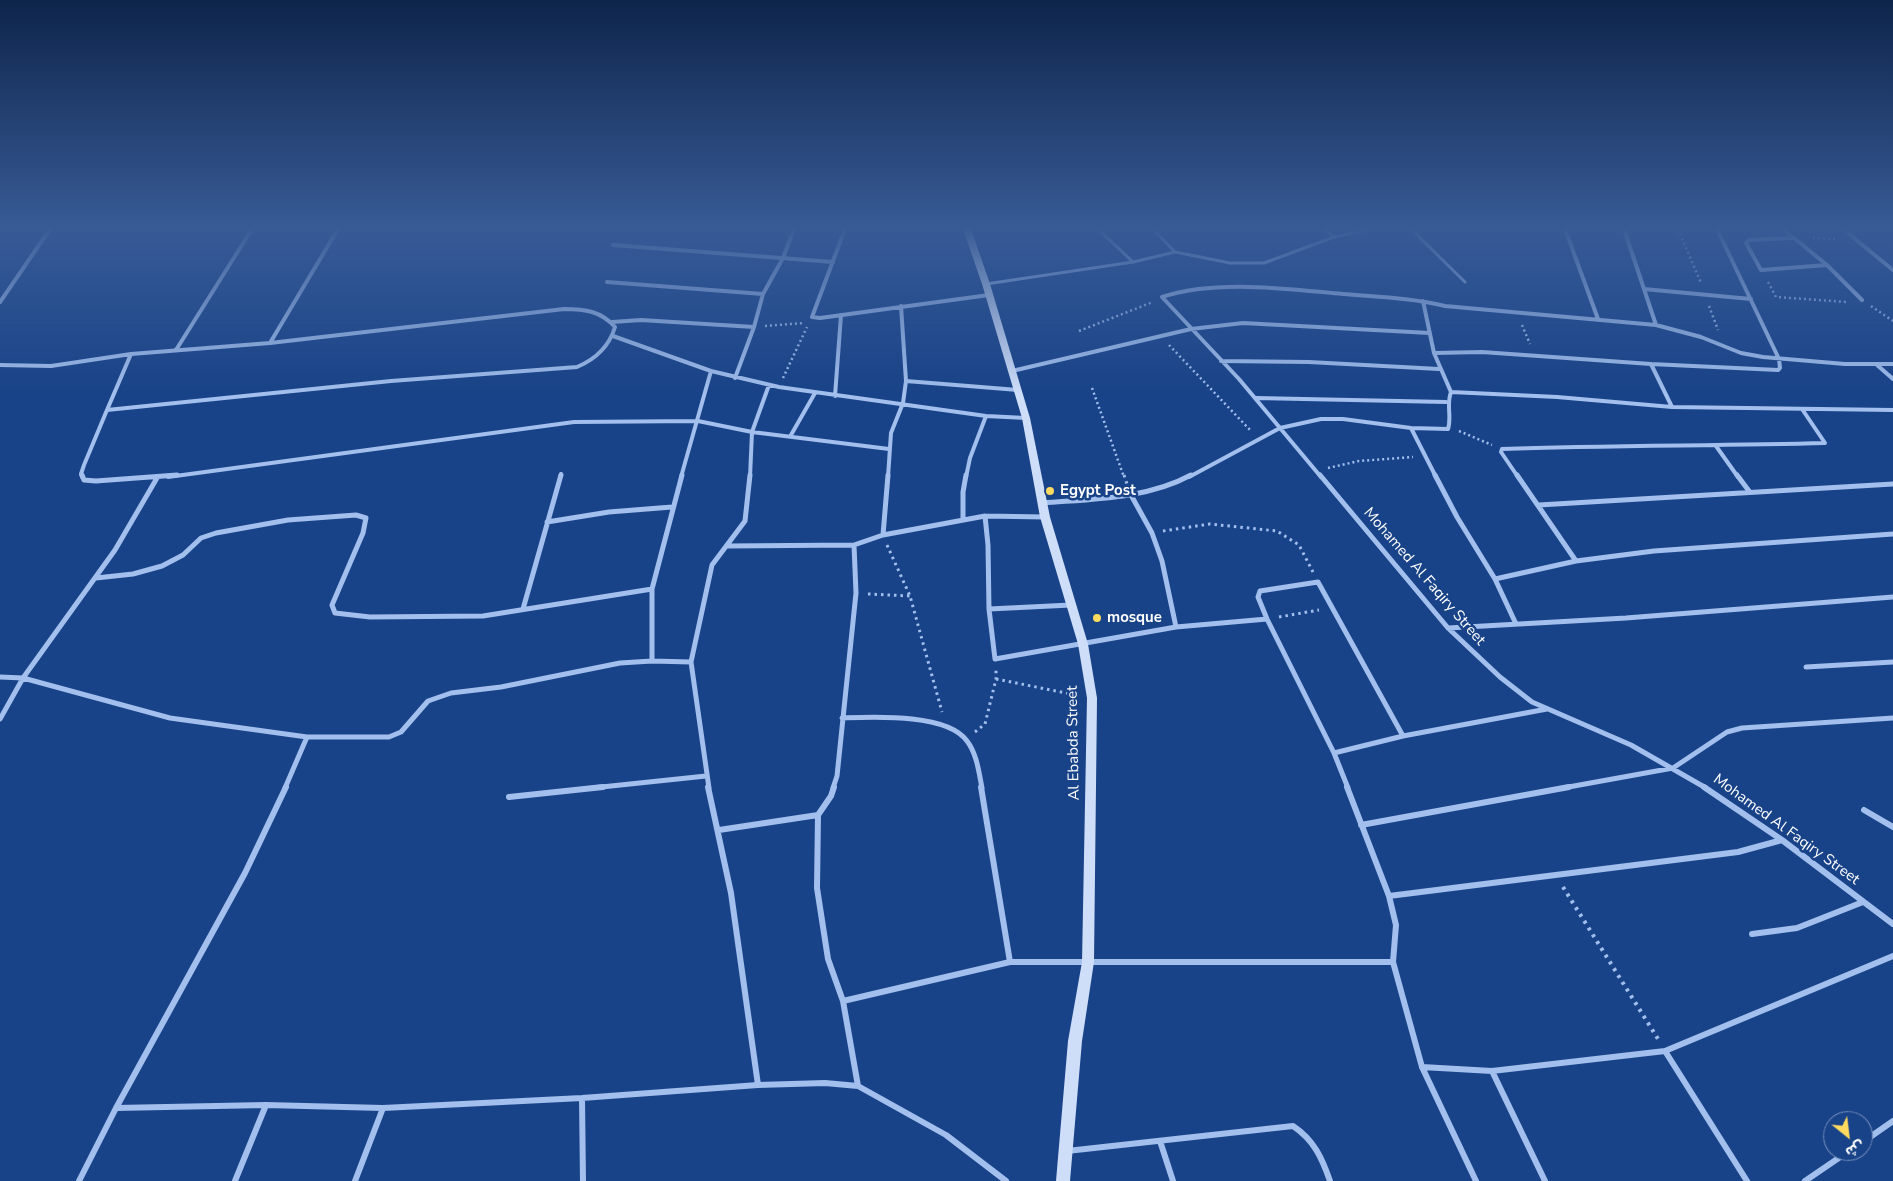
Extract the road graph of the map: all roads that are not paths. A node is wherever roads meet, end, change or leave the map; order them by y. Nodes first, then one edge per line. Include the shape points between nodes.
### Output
1 (12, 284) edge
2 (217, 284) edge
3 (305, 284) edge
4 (647, 284) edge
5 (768, 284) edge
6 (824, 284) edge
7 (986, 284) edge
8 (1018, 284) edge
9 (1585, 284) edge
10 (1643, 284) edge
11 (1744, 284) edge
12 (1846, 284) edge
13 (1644, 288) junction
14 (988, 290) junction
15 (763, 294) junction
16 (1751, 298) junction
17 (1862, 300) road end
18 (1423, 301) junction
19 (0, 302) edge
20 (901, 306) junction
21 (842, 315) junction
22 (1598, 320) junction
23 (612, 322) junction
24 (1656, 324) junction
25 (754, 327) junction
26 (1191, 329) junction
27 (1430, 333) junction
28 (613, 336) junction
29 (270, 343) junction
30 (176, 350) junction
31 (1434, 353) junction
32 (130, 354) junction
33 (1779, 359) junction
34 (1221, 361) junction
35 (1651, 364) junction
36 (1876, 364) junction
37 (1893, 364) edge
38 (0, 366) edge
39 (1439, 369) junction
40 (711, 371) junction
41 (1012, 371) junction
42 (735, 378) junction
43 (1893, 379) edge
44 (906, 381) junction
45 (769, 385) junction
46 (1018, 390) junction
47 (1450, 392) junction
48 (814, 393) junction
49 (834, 396) junction
50 (1256, 398) junction
51 (903, 402) junction
52 (1446, 402) junction
53 (1672, 407) junction
54 (1802, 409) junction
55 (107, 410) junction
56 (1893, 410) edge
57 (986, 416) junction
58 (1026, 418) junction
59 (698, 421) junction
60 (1280, 428) junction
61 (1411, 428) junction
62 (752, 432) junction
63 (791, 435) junction
64 (1716, 446) junction
65 (889, 449) junction
66 (561, 474) dead end
67 (157, 478) junction
68 (1893, 484) edge
69 (1749, 491) junction
70 (1131, 495) junction
71 (1043, 502) junction
72 (1539, 505) junction
73 (672, 507) junction
74 (985, 516) junction
75 (1045, 517) junction
76 (963, 520) junction
77 (547, 522) junction
78 (1893, 534) edge
79 (883, 535) junction
80 (854, 545) junction
81 (727, 546) junction
82 (1576, 561) junction
83 (96, 578) junction
84 (1495, 579) junction
85 (652, 589) junction
86 (1893, 597) edge
87 (1073, 605) junction
88 (524, 609) junction
89 (989, 609) junction
90 (1267, 619) junction
91 (1516, 624) junction
92 (1176, 627) junction
93 (1448, 628) junction
94 (1083, 644) junction
95 (652, 661) junction
96 (691, 662) junction
97 (1893, 662) edge
98 (1806, 668) dead end
99 (0, 676) edge
100 (22, 678) junction
101 (1548, 709) junction
102 (842, 718) junction
103 (1893, 718) edge
104 (0, 719) edge
105 (1403, 736) junction
106 (307, 737) junction
107 (1334, 753) junction
108 (1673, 768) junction
109 (706, 776) junction
110 (509, 797) dead end
111 (1864, 810) dead end
112 (818, 815) junction
113 (1361, 825) junction
114 (1893, 827) edge
115 (719, 830) junction
116 (1782, 840) junction
117 (1389, 896) junction
118 (1863, 902) junction
119 (1893, 924) edge
120 (1752, 934) dead end
121 (1893, 956) edge
122 (1010, 962) junction
123 (1088, 962) junction
124 (1393, 962) junction
125 (843, 1001) junction
126 (1665, 1051) junction
127 (1422, 1066) junction
128 (1492, 1071) junction
129 (758, 1085) junction
130 (858, 1086) junction
131 (582, 1098) junction
132 (266, 1105) junction
133 (116, 1108) junction
134 (383, 1108) junction
135 (1893, 1121) edge
136 (1873, 1135) edge
137 (1160, 1141) junction
138 (1064, 1151) junction
139 (1834, 1161) edge
140 (79, 1181) edge
141 (235, 1181) edge
142 (355, 1181) edge
143 (583, 1181) edge
144 (1006, 1181) edge
145 (1063, 1181) edge
146 (1173, 1181) edge
147 (1330, 1181) edge
148 (1476, 1181) edge
149 (1545, 1181) edge
150 (1748, 1181) edge
151 (1805, 1181) edge

1 - 19 street
2 - 30 street
3 - 29 street
4 - 15 street
5 - 15 street
6 - 21 street via 811,316
7 - 14 street, Al Ebabda Street
8 - 14 lane
9 - 22 street
10 - 13 street
11 - 16 street
12 - 17 street
13 - 16 street
13 - 24 street
14 - 20 street
14 - 41 street, Al Ebabda Street
15 - 25 street
16 - 33 street
18 - 22 street via 1445,306
18 - 26 street, Mohamed Al Faqiry Street via 1222,288 1164,296 1162,299
18 - 27 street
20 - 21 street
20 - 44 street
21 - 49 street
22 - 24 street
23 - 25 street via 641,320
23 - 28 street via 615,327
23 - 29 street via 600,312 565,309
24 - 33 street via 1752,356
25 - 42 street
26 - 27 street via 1243,323
26 - 34 street, Mohamed Al Faqiry Street
26 - 41 street
27 - 31 street
28 - 40 street
28 - 55 street via 599,356 577,367 391,381
29 - 30 street
30 - 32 street
31 - 35 street via 1482,352
31 - 39 street
32 - 38 street via 51,366
32 - 55 street
33 - 35 street via 1780,370 1776,371
33 - 36 street
34 - 39 street
34 - 50 street, Mohamed Al Faqiry Street
35 - 53 street
36 - 37 street
36 - 43 street
39 - 47 street
40 - 42 street
40 - 59 street
41 - 46 street, Al Ebabda Street
42 - 45 street
44 - 46 street
44 - 51 street
45 - 48 street
45 - 62 street
46 - 58 street, Al Ebabda Street
47 - 52 street
47 - 53 street
48 - 49 street
48 - 63 street
49 - 51 street
50 - 52 street
50 - 60 street, Mohamed Al Faqiry Street
51 - 57 street
51 - 65 street via 891,433
52 - 61 street via 1449,427 1438,430
53 - 54 street
54 - 56 street
54 - 64 street via 1825,443
55 - 67 street via 81,474 84,480
57 - 58 street
57 - 76 street via 970,458
58 - 71 street, Al Ebabda Street
59 - 62 street
59 - 67 street via 574,422
59 - 73 street
60 - 61 street via 1343,419
60 - 70 street via 1177,483
60 - 93 street, Mohamed Al Faqiry Street
61 - 84 street via 1457,516
62 - 63 street
62 - 81 street via 745,520
63 - 65 street
64 - 69 street
64 - 72 street via 1617,444 1502,449 1505,459
65 - 79 street
66 - 77 street
67 - 83 street
68 - 69 street
69 - 72 street
70 - 71 street
70 - 92 street via 1152,532 1162,561
71 - 75 street, Al Ebabda Street
72 - 82 street
73 - 77 street via 609,512
73 - 85 street
74 - 75 street
74 - 76 street
74 - 89 street
75 - 87 street, Al Ebabda Street
76 - 79 street
77 - 88 street
78 - 82 street via 1739,544
79 - 80 street
80 - 81 street
80 - 102 street via 856,593
81 - 96 street via 712,565
82 - 84 street
83 - 88 street via 146,571 181,556 202,538 224,532 290,520 362,515 366,518 363,533 332,605 335,613 370,617 484,616
83 - 100 street
84 - 91 street
85 - 88 street
85 - 95 street
86 - 91 street
87 - 89 street
87 - 94 street, Al Ebabda Street
89 - 94 street via 995,659
90 - 92 street
90 - 105 street via 1258,597 1260,590 1318,582
90 - 107 street
91 - 93 street
92 - 94 street
93 - 101 street, Mohamed Al Faqiry Street via 1500,677 1532,702
94 - 123 street, Al Ebabda Street via 1092,698
95 - 96 street
95 - 106 street via 620,663 435,697 401,732 388,737
96 - 109 street
97 - 98 street
99 - 100 street
100 - 104 street
100 - 106 street via 170,718
101 - 105 street
101 - 108 street, Mohamed Al Faqiry Street
102 - 112 street via 837,776 831,796
102 - 122 street via 883,716 946,727 962,735 976,760 980,778
103 - 108 street via 1735,730 1720,736
105 - 107 street
106 - 133 street via 245,873
107 - 113 street
108 - 113 street
108 - 116 street, Mohamed Al Faqiry Street
109 - 110 street
109 - 115 street
111 - 114 street
112 - 115 street
112 - 125 street via 820,920 828,959
113 - 117 street
115 - 129 street via 732,893
116 - 117 street via 1738,852
116 - 118 street, Mohamed Al Faqiry Street
117 - 124 street via 1396,925
118 - 119 street, Mohamed Al Faqiry Street
118 - 120 street via 1797,928
121 - 126 street
122 - 123 street
122 - 125 street
123 - 124 street
123 - 138 street, Al Ebabda Street via 1075,1041
124 - 127 street
125 - 130 street
126 - 128 street
126 - 150 street
127 - 128 street
127 - 148 street
128 - 149 street
129 - 130 street via 825,1083
129 - 131 street
130 - 144 street via 946,1135
131 - 134 street
131 - 143 street
132 - 133 street
132 - 134 street
132 - 141 street
133 - 140 street
134 - 142 street
135 - 136 street
137 - 138 street
137 - 146 street
137 - 147 street via 1293,1126 1316,1144
138 - 145 street, Al Ebabda Street
139 - 151 street

